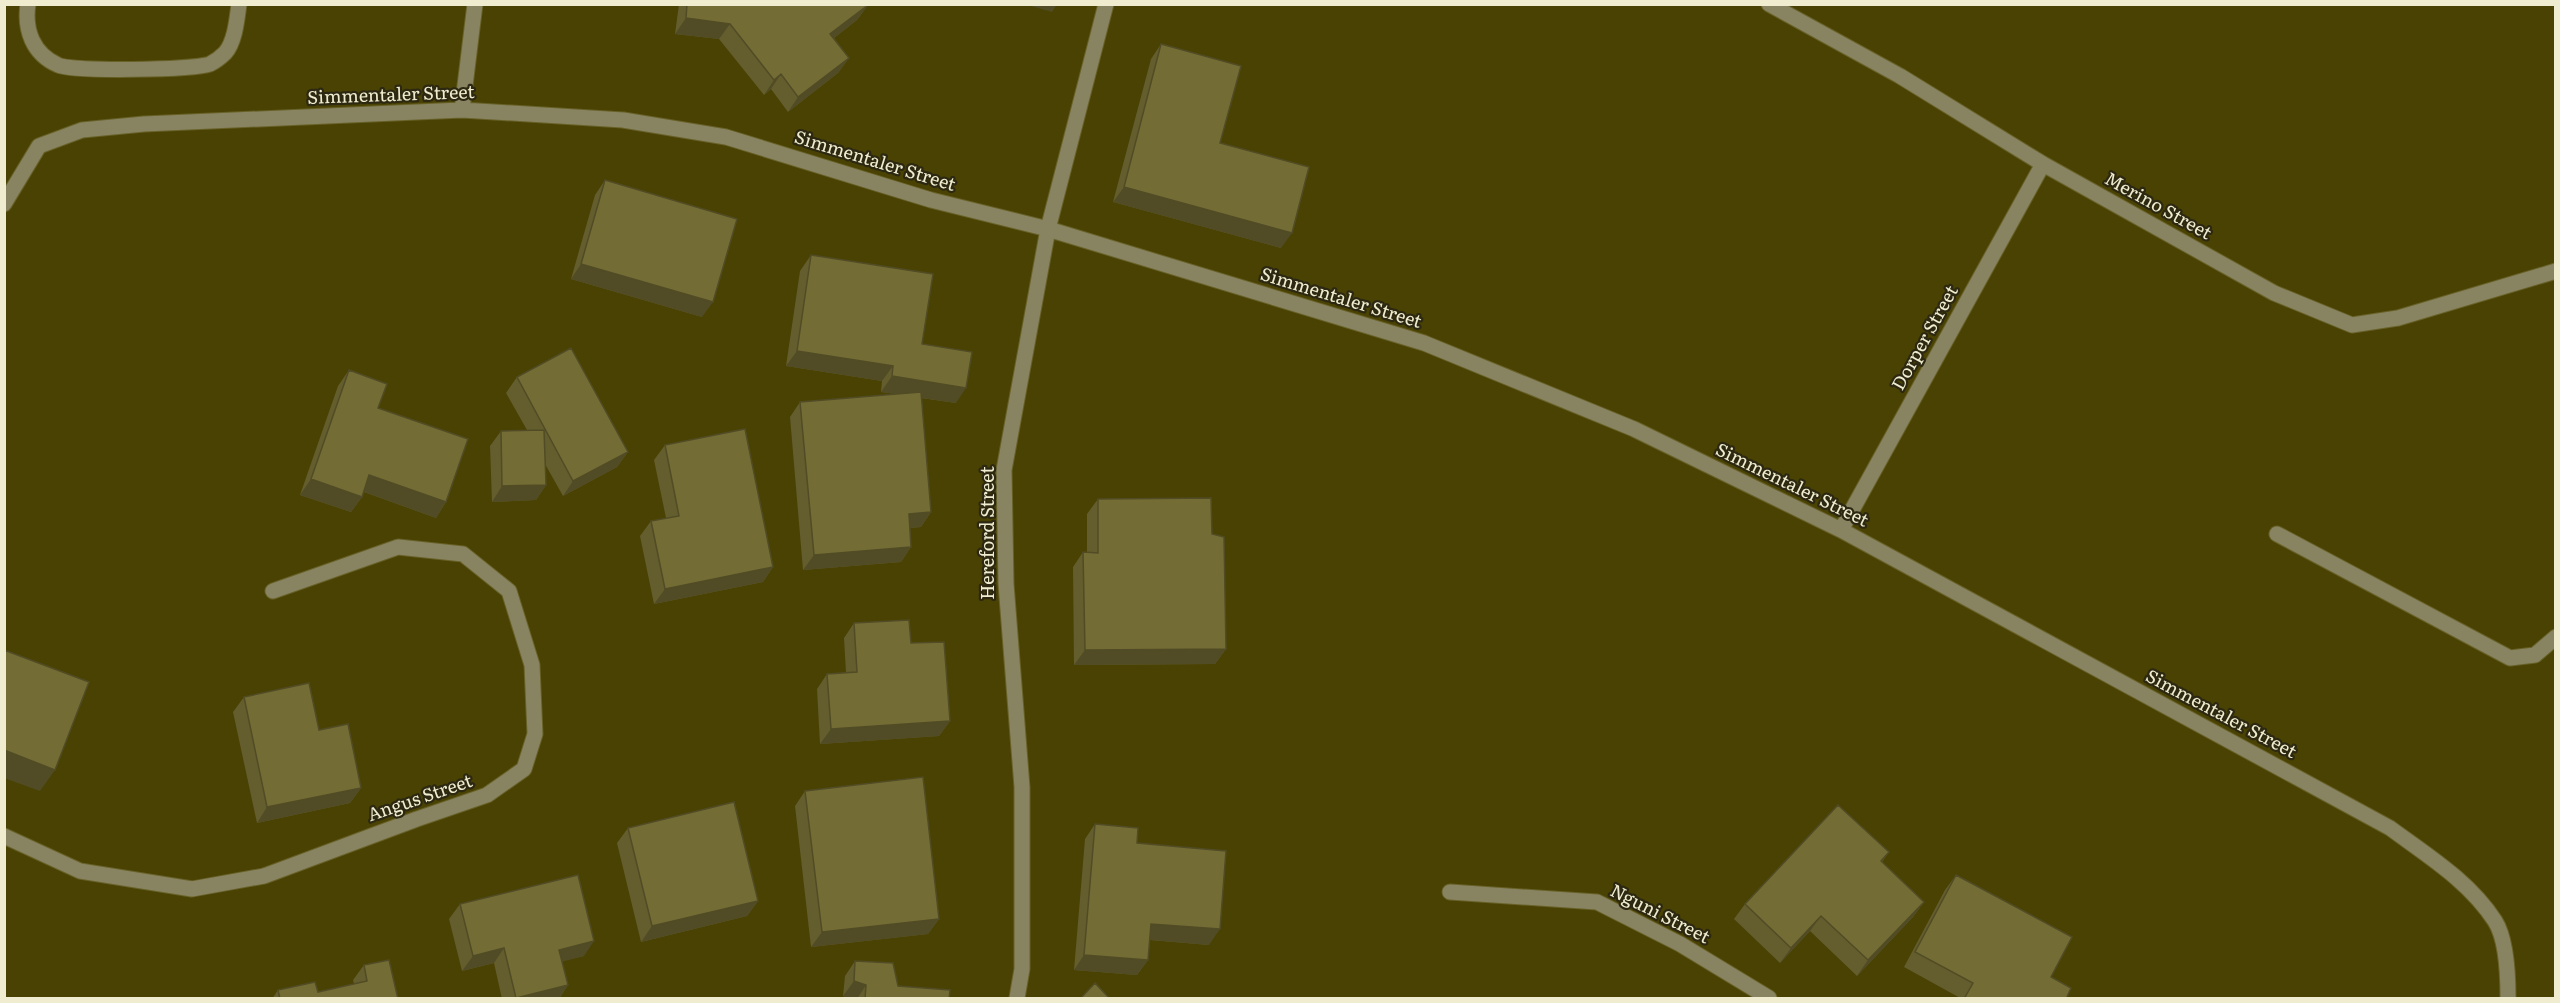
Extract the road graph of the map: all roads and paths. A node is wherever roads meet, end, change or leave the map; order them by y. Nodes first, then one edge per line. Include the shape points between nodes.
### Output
1 (28, 4) edge
2 (239, 4) edge
3 (475, 4) edge
4 (1106, 4) edge
5 (1769, 4) edge
6 (462, 110) junction
7 (2043, 164) junction
8 (4, 204) edge
9 (1048, 229) junction
10 (2556, 271) edge
11 (1841, 530) junction
12 (2277, 534) dead end
13 (273, 591) dead end
14 (2556, 637) edge
15 (4, 836) edge
16 (1450, 892) dead end
17 (1017, 999) edge
18 (1769, 999) edge
19 (2508, 999) edge

1 - 2 street via 26,18 31,42 60,66 170,70 210,63 226,52
3 - 6 street
4 - 9 street, Hereford Street
5 - 7 street, Merino Street via 1900,76
6 - 8 street, Simmentaler Street via 82,130 39,146
6 - 9 street, Simmentaler Street via 623,120 726,137 931,200
7 - 10 street, Merino Street via 2274,293 2352,325 2398,318
7 - 11 street, Dorper Street
9 - 11 street, Simmentaler Street via 1424,344 1634,429
9 - 17 street, Hereford Street via 1004,470 1006,584 1022,787 1022,969
11 - 19 street, Simmentaler Street via 2390,828 2459,878 2496,922 2508,967
12 - 14 street via 2510,658 2535,655
13 - 15 street, Angus Street via 398,547 463,554 509,591 532,665 535,734 524,769 488,795 264,876 192,889 80,871
16 - 18 street, Nguni Street via 1597,902 1680,944

